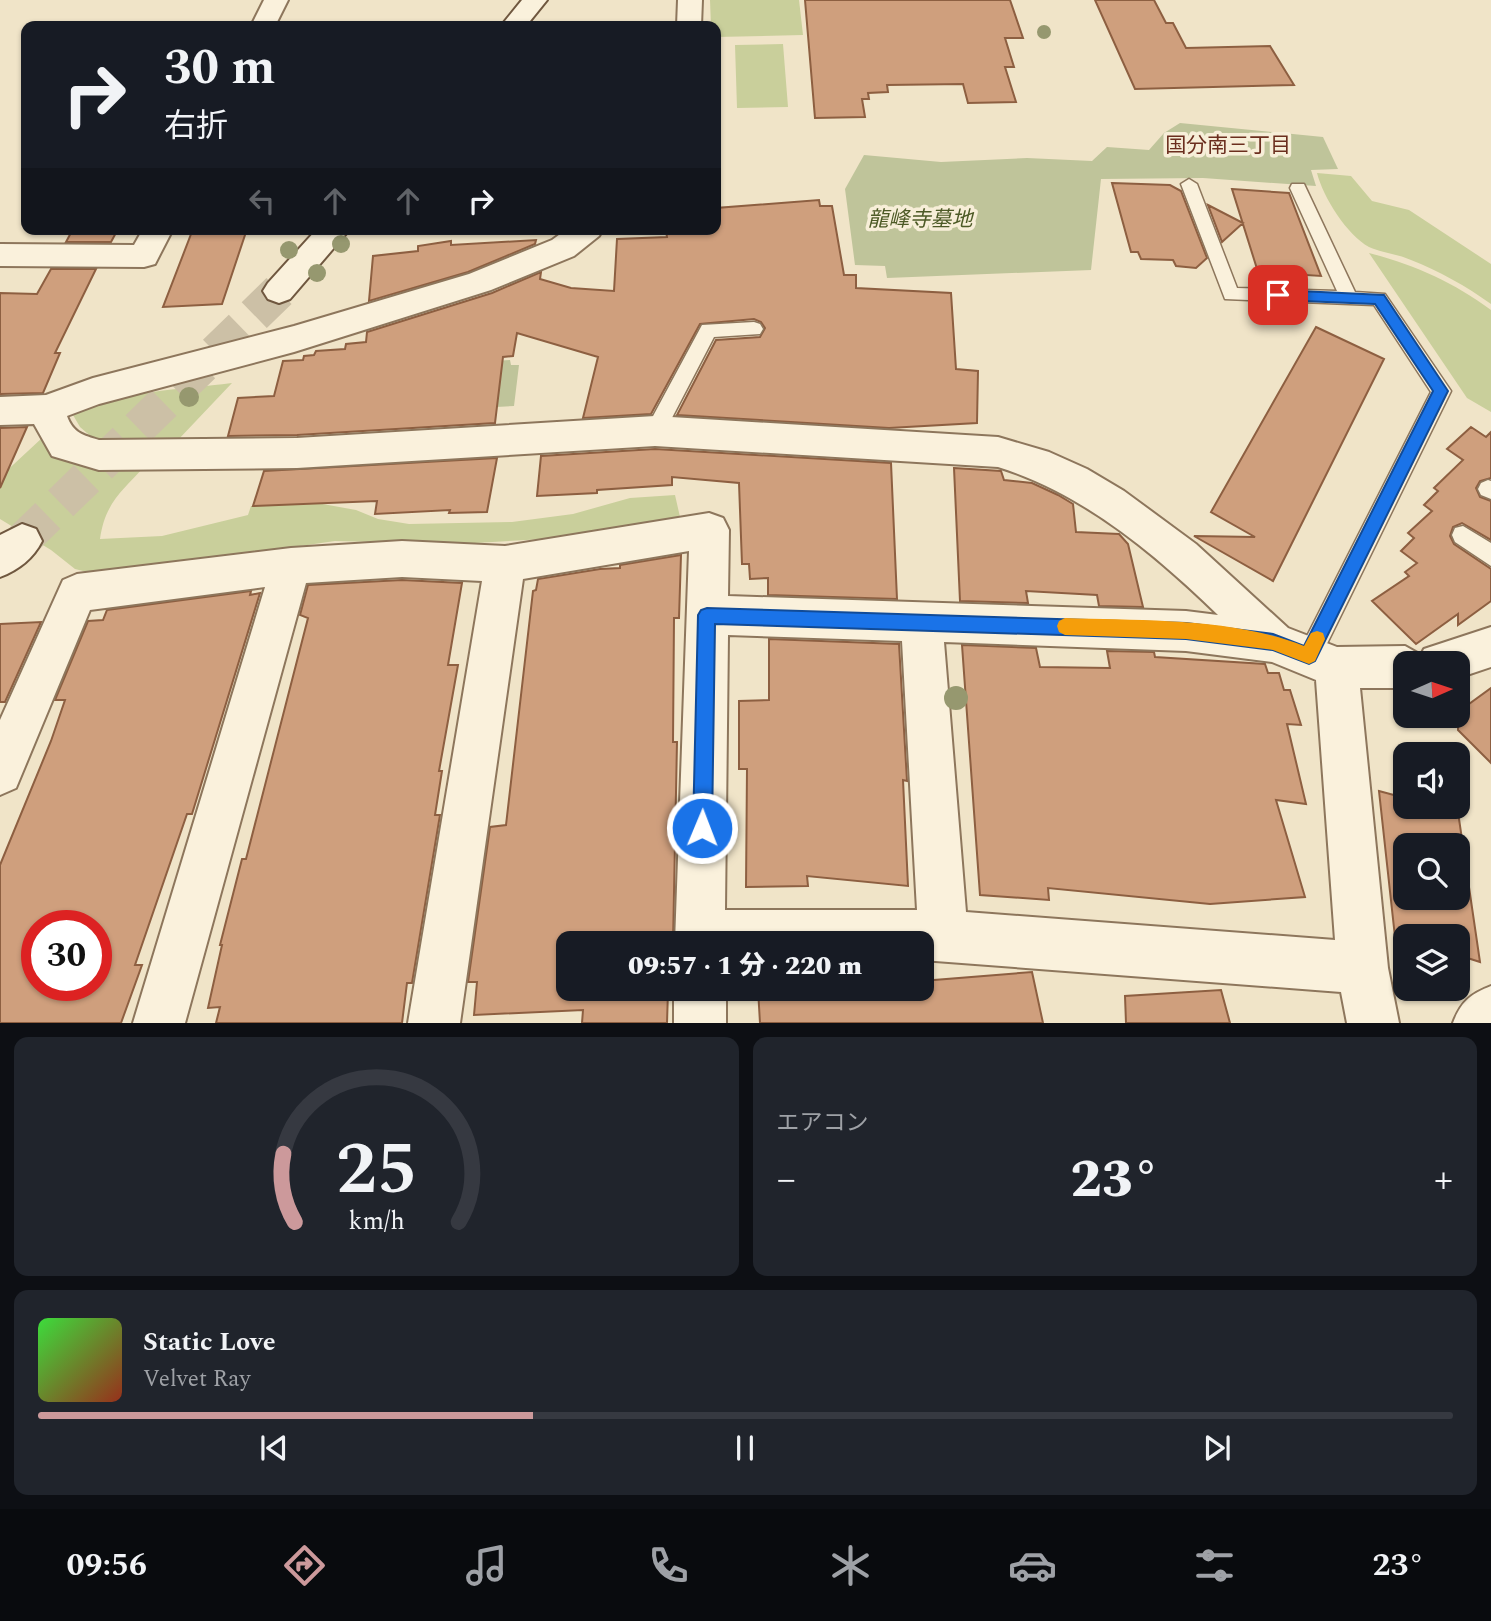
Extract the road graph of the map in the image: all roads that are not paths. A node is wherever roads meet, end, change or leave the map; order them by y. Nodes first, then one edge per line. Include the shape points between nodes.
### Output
1 (276, 0) edge
2 (535, 0) edge
3 (690, 0) edge
4 (266, 21) edge
5 (517, 21) edge
6 (689, 21) edge
7 (1189, 184) dead end
8 (1298, 188) dead end
9 (330, 235) edge
10 (580, 235) edge
11 (151, 243) edge
12 (0, 255) edge
13 (279, 291) tunnel mouth
14 (1349, 298) junction
15 (754, 329) dead end
16 (47, 409) junction
17 (0, 411) edge
18 (655, 431) junction
19 (1462, 535) dead end
20 (1491, 556) edge
21 (505, 564) junction
22 (290, 566) junction
23 (707, 615) junction
24 (922, 621) junction
25 (1491, 647) edge
26 (1470, 653) edge
27 (1306, 655) junction
28 (1393, 666) edge
29 (0, 772) edge
30 (700, 931) edge
31 (934, 935) edge
32 (943, 935) junction
33 (1362, 968) junction
34 (700, 1001) edge
35 (1491, 1012) edge
36 (159, 1023) edge
37 (434, 1023) edge
38 (699, 1023) edge
39 (1373, 1023) edge
40 (1479, 1023) edge

1 - 4 street
2 - 5 street
3 - 6 street
7 - 14 lane via 1231,294
8 - 14 lane
9 - 13 street
10 - 16 street via 564,248 480,282
11 - 12 street
14 - 27 lane via 1379,299 1441,391
15 - 18 lane via 708,330
16 - 17 street
16 - 18 street via 65,445 99,455 297,453
18 - 27 street via 1017,456 1098,495 1161,539
19 - 20 lane
21 - 22 street via 402,559
21 - 23 street via 709,530
21 - 37 street
22 - 29 street via 77,593
22 - 36 street
23 - 24 street
23 - 30 street
24 - 27 street via 1186,631
24 - 32 street
25 - 26 street
27 - 28 street
27 - 33 street
31 - 32 street
32 - 33 street
33 - 39 street
34 - 38 street
35 - 40 street

